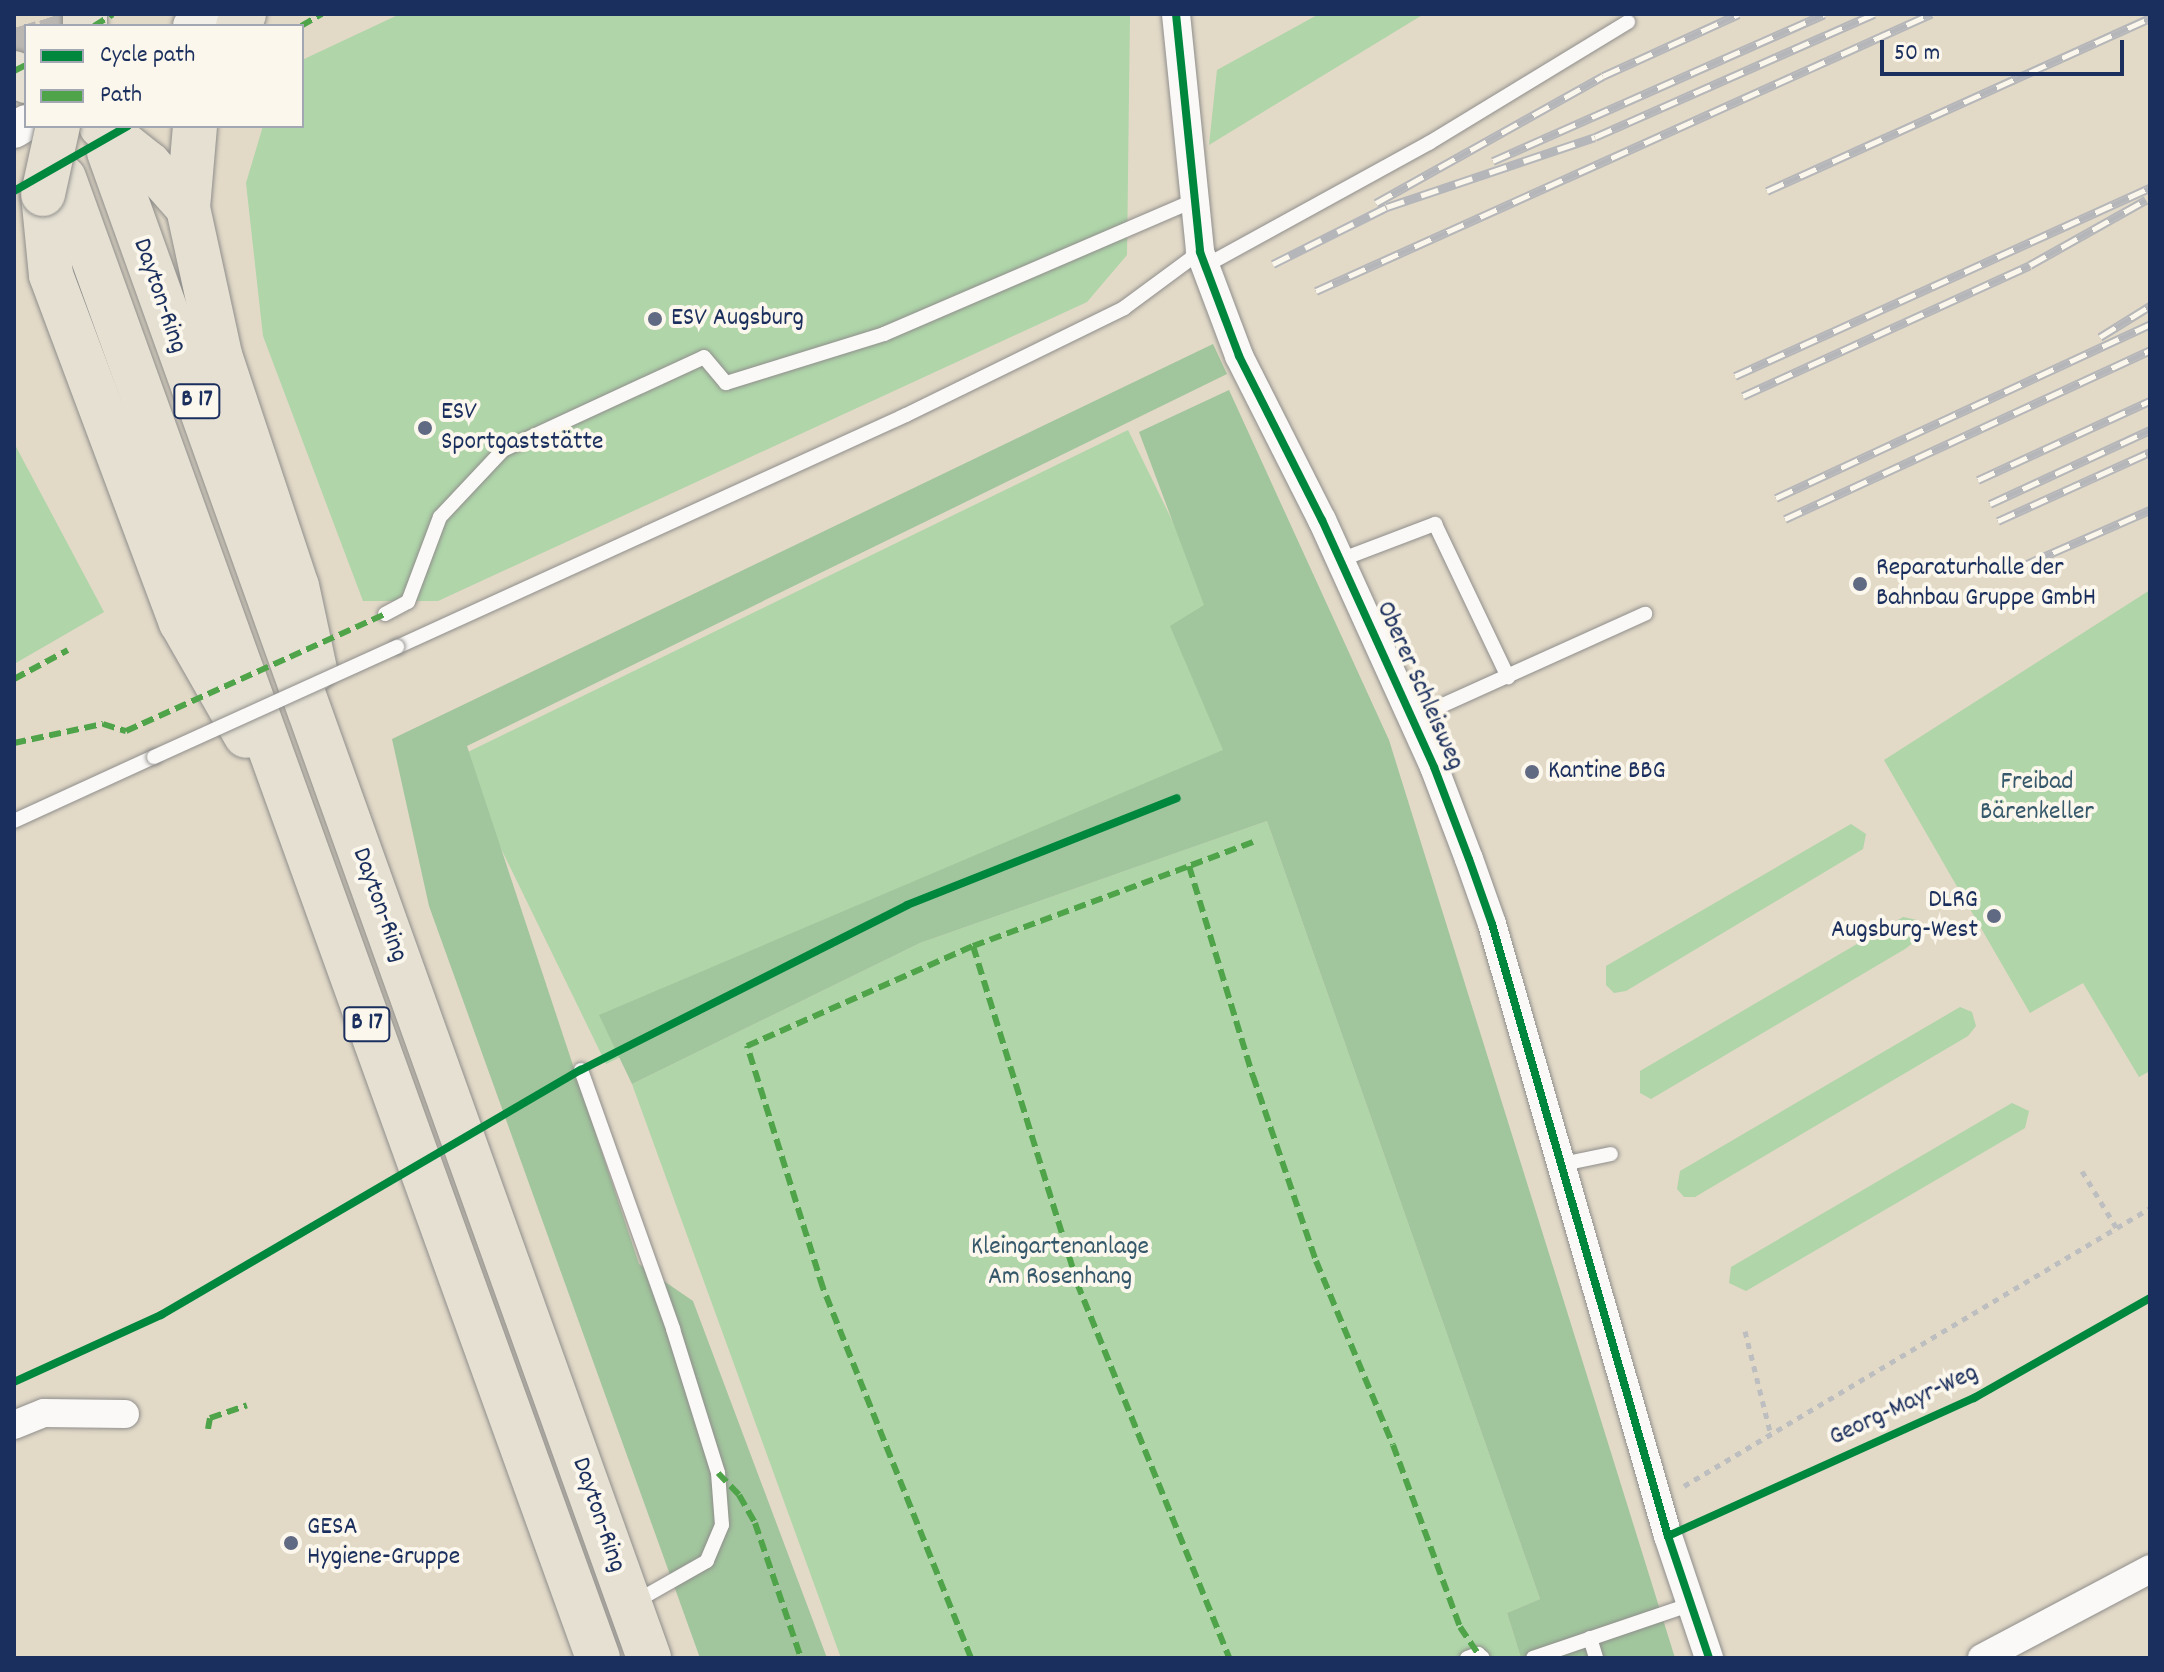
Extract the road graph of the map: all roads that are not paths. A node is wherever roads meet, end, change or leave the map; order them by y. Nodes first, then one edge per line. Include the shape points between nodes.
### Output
1 (1176, 14) edge
2 (1628, 22) dead end
3 (30, 128) edge
4 (195, 128) edge
5 (115, 143) edge
6 (54, 186) junction
7 (1193, 201) junction
8 (188, 208) junction
9 (14, 251) edge
10 (1202, 259) junction
11 (51, 275) junction
12 (1340, 560) junction
13 (385, 614) dead end
14 (1645, 614) dead end
15 (1508, 677) junction
16 (1412, 719) junction
17 (326, 759) junction
18 (287, 799) junction
19 (14, 821) edge
20 (581, 1070) dead end
21 (1611, 1154) dead end
22 (1558, 1165) junction
23 (125, 1414) dead end
24 (14, 1425) edge
25 (2150, 1569) edge
26 (629, 1605) junction
27 (1689, 1605) junction
28 (1590, 1638) junction
29 (598, 1658) edge
30 (649, 1658) edge
31 (1467, 1658) edge
32 (1483, 1658) edge
33 (1533, 1658) edge
34 (1596, 1658) edge
35 (1709, 1658) edge
36 (1982, 1658) edge

1 - 7 street, Oberer Schleisweg
2 - 10 lane via 1429,143
3 - 6 highway, bridge
4 - 8 highway
5 - 8 highway
5 - 17 highway, Dayton-Ring / B 17
6 - 11 highway
6 - 18 highway, Dayton-Ring / B 17
7 - 10 street, Oberer Schleisweg
7 - 13 lane via 884,334 726,383 704,357 503,450 440,517 408,602
8 - 17 highway via 220,355 297,586 313,652
9 - 11 highway
10 - 12 street, Oberer Schleisweg via 1239,356
10 - 19 lane, bridge via 1070,335
11 - 18 highway via 181,622 210,681
12 - 15 lane via 1435,524
12 - 16 street, Oberer Schleisweg
14 - 15 lane
15 - 16 lane
16 - 22 street, Oberer Schleisweg via 1492,924
17 - 26 highway, Dayton-Ring / B 17
18 - 29 highway, Dayton-Ring / B 17
20 - 26 lane via 718,1473 722,1525 707,1561
21 - 22 lane
22 - 27 street, Oberer Schleisweg
23 - 24 street via 44,1413
25 - 36 street
26 - 30 highway, Dayton-Ring / B 17
27 - 28 lane
27 - 35 street, Oberer Schleisweg
28 - 33 lane
28 - 34 lane
31 - 32 lane

